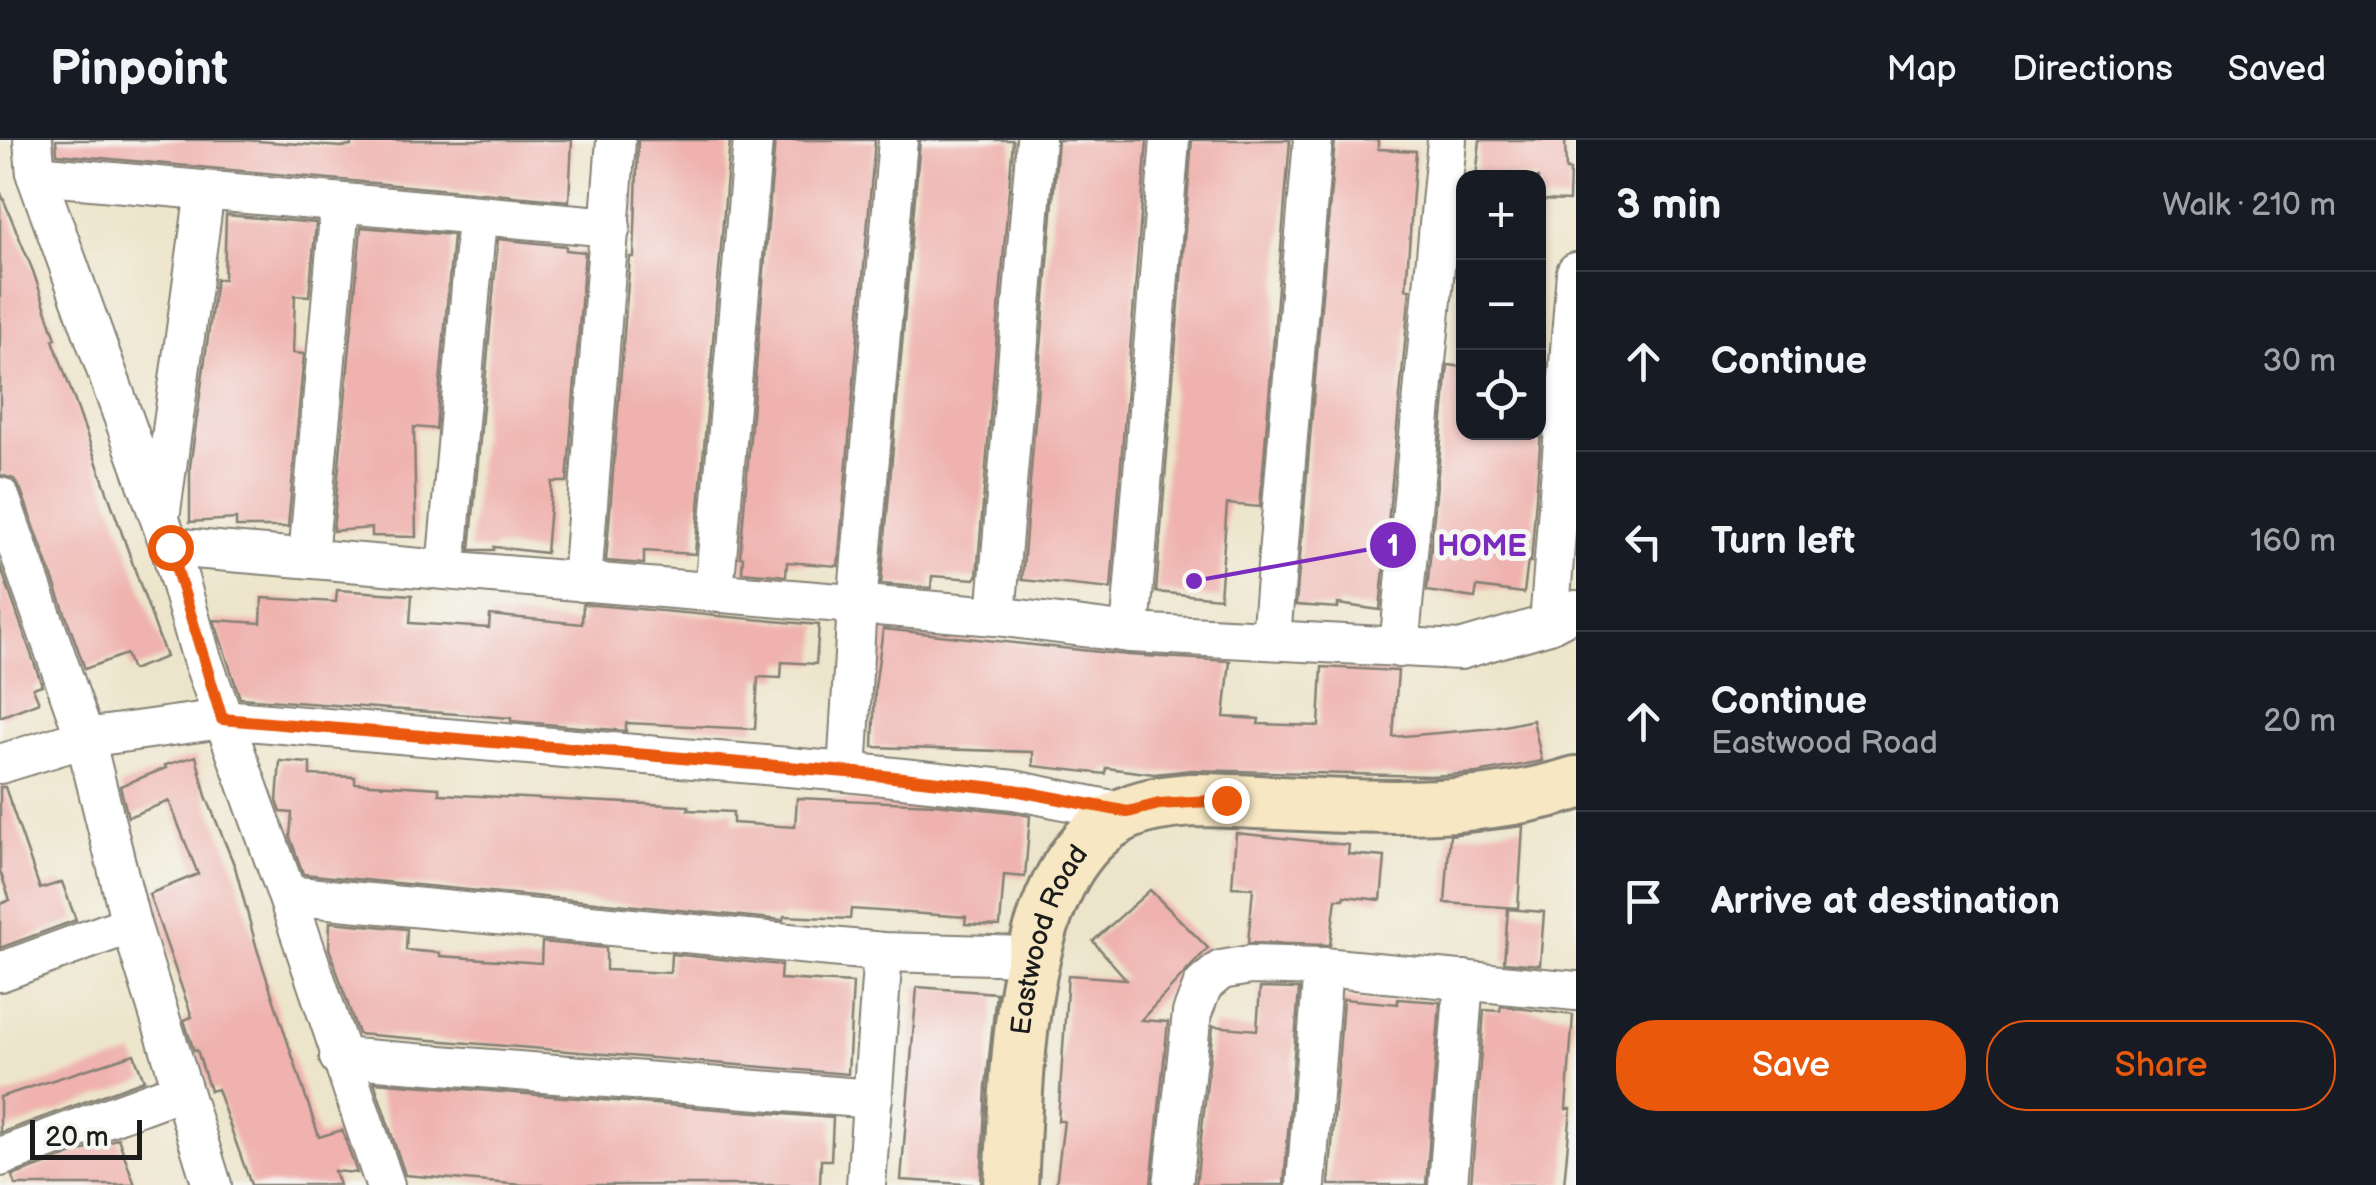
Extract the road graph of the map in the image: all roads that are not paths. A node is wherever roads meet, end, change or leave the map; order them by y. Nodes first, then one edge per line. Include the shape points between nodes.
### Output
1 (616, 140) edge
2 (753, 140) edge
3 (898, 140) edge
4 (1036, 140) edge
5 (1170, 140) edge
6 (1313, 140) edge
7 (1447, 140) edge
8 (34, 158) edge
9 (205, 192) junction
10 (340, 205) junction
11 (477, 218) junction
12 (611, 227) junction
13 (1576, 272) edge
14 (0, 497) edge
15 (165, 533) junction
16 (308, 557) junction
17 (446, 570) junction
18 (582, 582) junction
19 (714, 592) junction
20 (857, 605) junction
21 (996, 616) junction
22 (1562, 617) edge
23 (1130, 633) junction
24 (1271, 638) junction
25 (1399, 648) junction
26 (222, 719) junction
27 (86, 738) junction
28 (0, 764) edge
29 (847, 772) junction
30 (1576, 783) edge
31 (1128, 812) junction
32 (287, 895) junction
33 (131, 924) junction
34 (883, 952) junction
35 (1034, 956) junction
36 (1323, 966) junction
37 (0, 972) edge
38 (1464, 980) junction
39 (1576, 992) edge
40 (339, 1056) junction
41 (182, 1090) junction
42 (872, 1099) junction
43 (0, 1156) edge
44 (212, 1185) edge
45 (385, 1185) edge
46 (866, 1185) edge
47 (1012, 1185) edge
48 (1172, 1185) edge
49 (1306, 1185) edge
50 (1448, 1185) edge

1 - 12 street
2 - 19 street
3 - 20 street
4 - 21 street
5 - 23 street
6 - 24 street
7 - 25 street
8 - 9 street
8 - 15 street
9 - 10 street
9 - 15 street
10 - 11 street
10 - 16 street
11 - 12 street
11 - 17 street
12 - 18 street
13 - 22 street
14 - 27 street
15 - 16 street
15 - 26 street
16 - 17 street
17 - 18 street
18 - 19 street
19 - 20 street
20 - 21 street
20 - 29 street
21 - 23 street
22 - 25 street via 1460,650
23 - 24 street
24 - 25 street
26 - 27 street
26 - 29 street
26 - 32 street
27 - 28 street
27 - 33 street
29 - 31 street via 1014,790
30 - 31 main road, Eastwood Road via 1480,805 1400,809 1191,800
31 - 35 main road, Eastwood Road via 1094,834 1076,856 1045,912
32 - 34 street
32 - 40 street
33 - 37 street
33 - 41 street
34 - 35 street
34 - 42 street
35 - 47 main road, Eastwood Road
36 - 38 street
36 - 48 street via 1250,965 1220,970 1203,985 1192,1013
36 - 49 street
38 - 39 street
38 - 50 street
40 - 42 street
40 - 45 street
41 - 43 street
41 - 44 street
42 - 46 street

